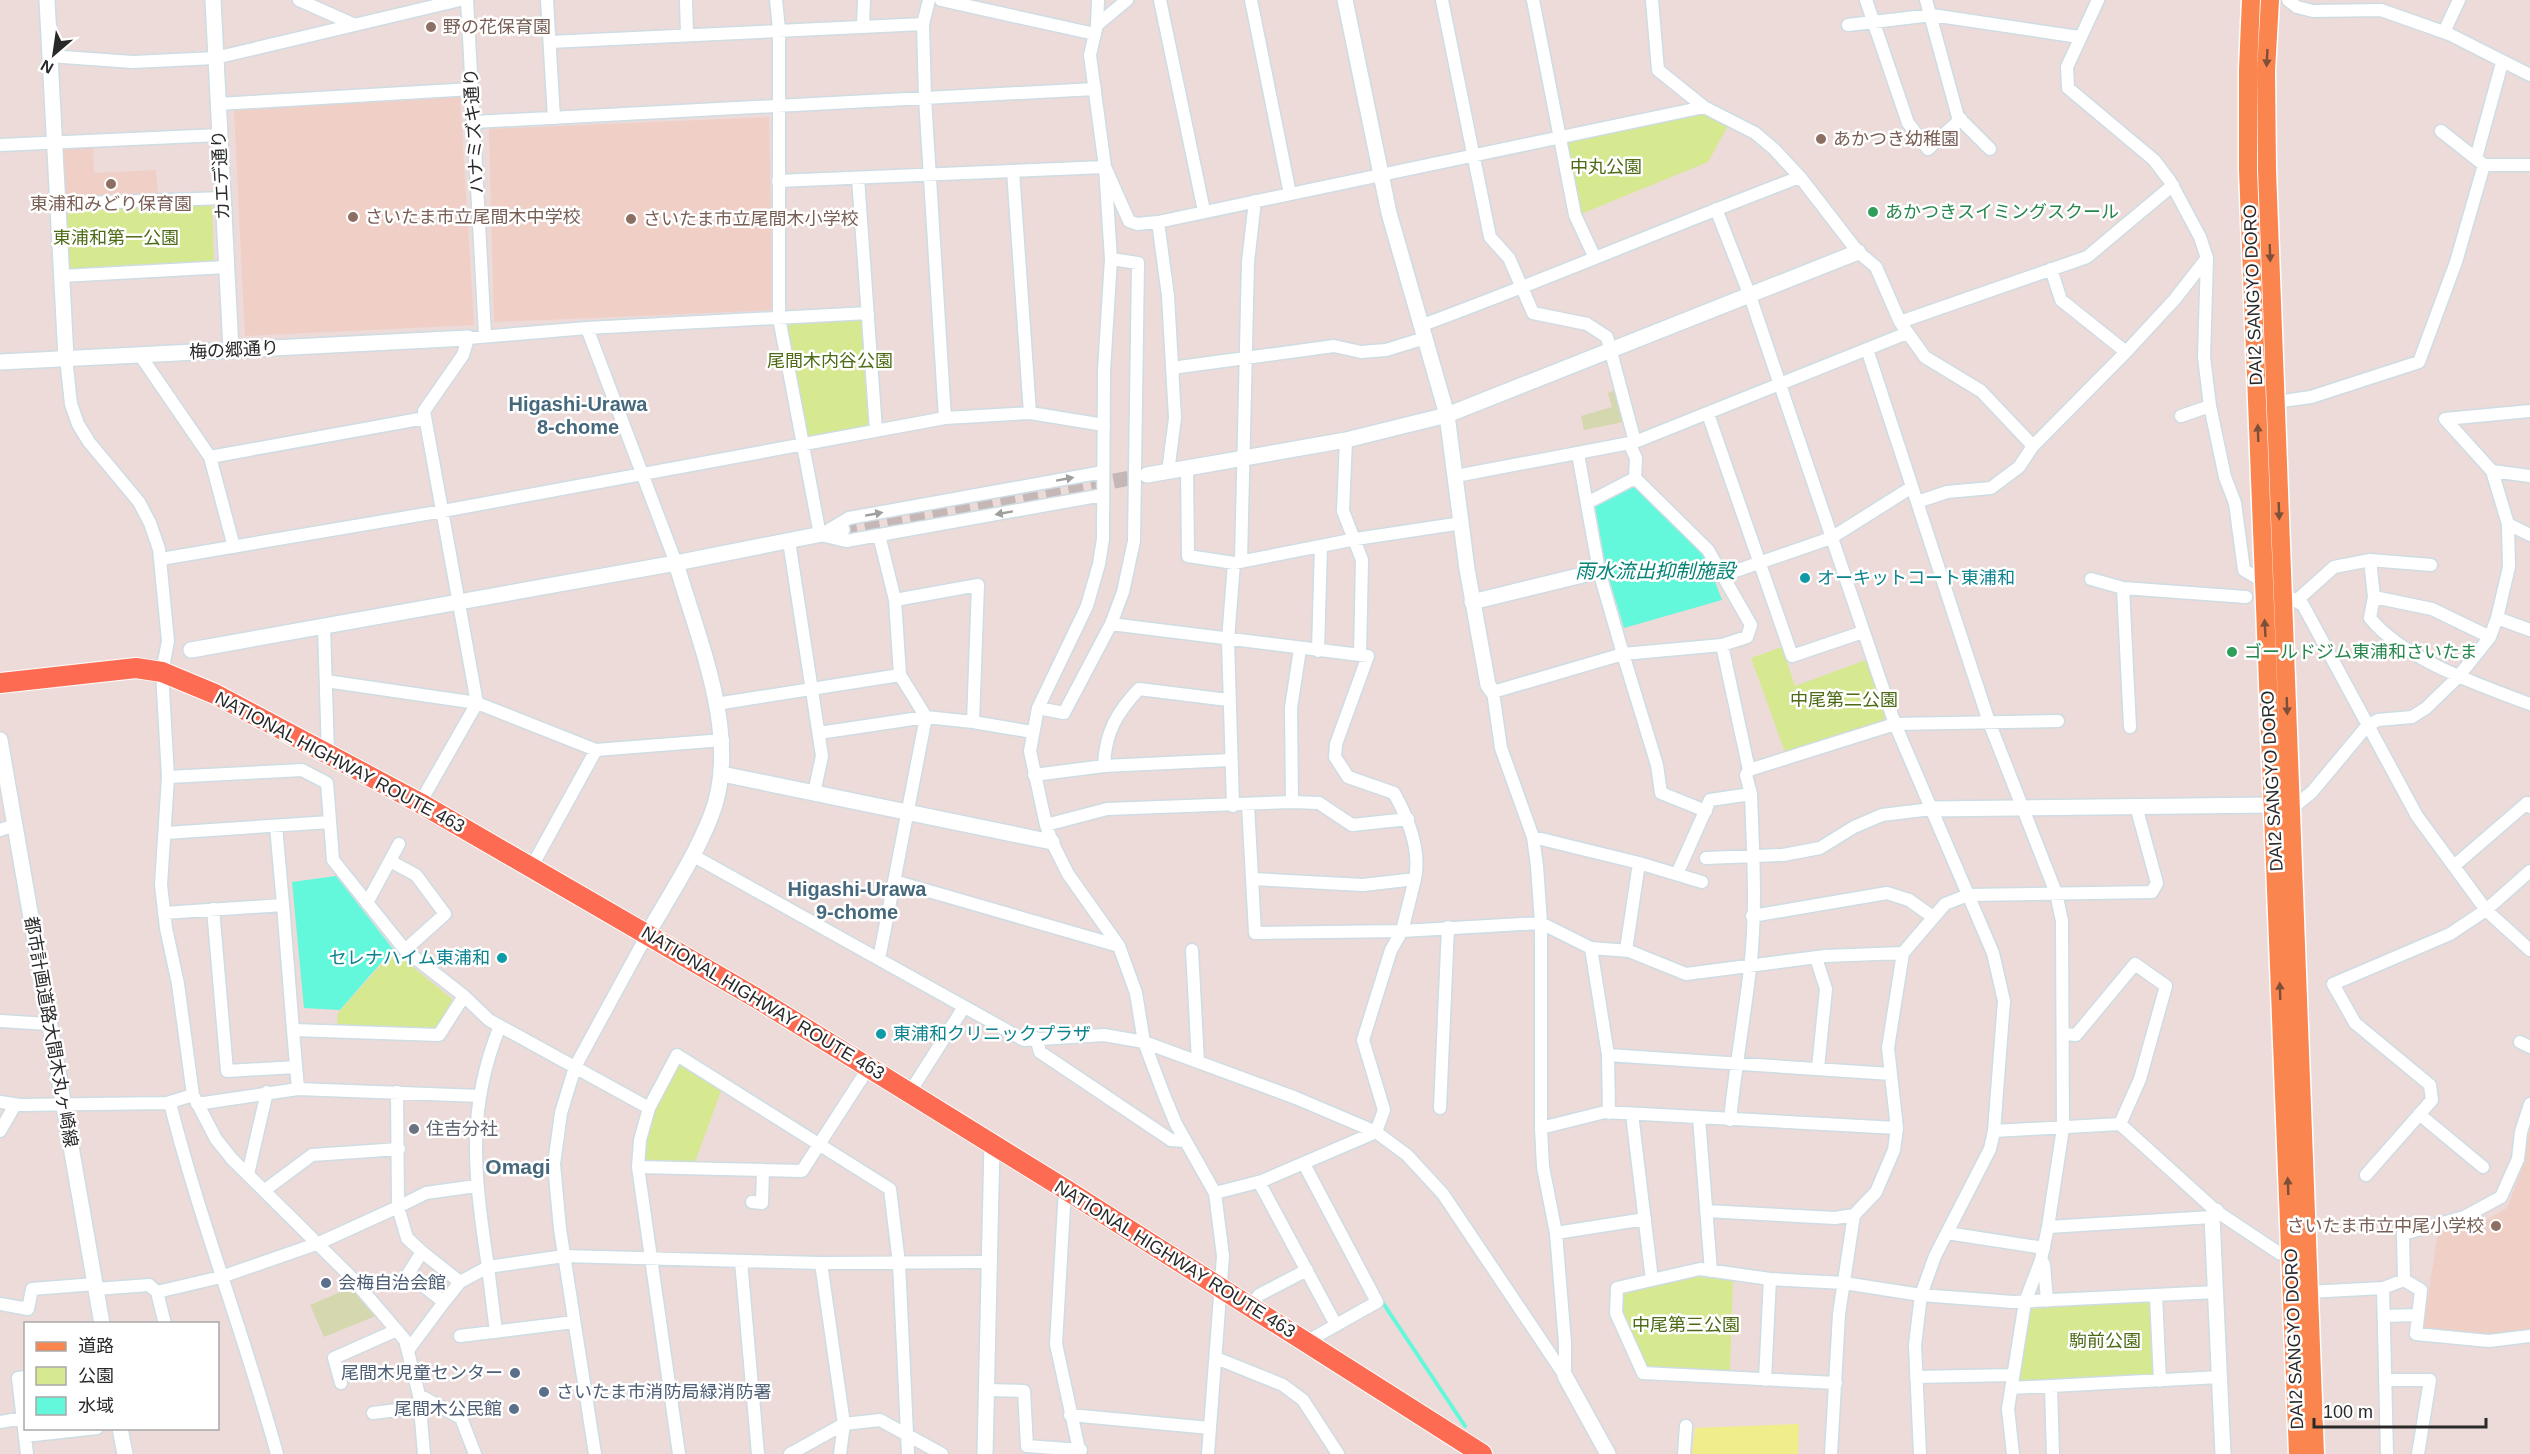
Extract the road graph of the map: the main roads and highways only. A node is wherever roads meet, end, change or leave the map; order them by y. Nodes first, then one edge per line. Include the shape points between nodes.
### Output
1 (2251, 0) edge
2 (2270, 0) edge
3 (0, 683) edge
4 (1482, 1454) edge
5 (2298, 1454) edge
6 (2315, 1454) edge

5 -> 1 main road, DAI2 SANGYO DORO via 2248,170
2 -> 6 main road, DAI2 SANGYO DORO via 2266,124 2275,402 2289,596 2291,809
3 - 4 highway, NATIONAL HIGHWAY ROUTE 463 via 136,668 162,672 215,694 420,803 648,933 869,1066

